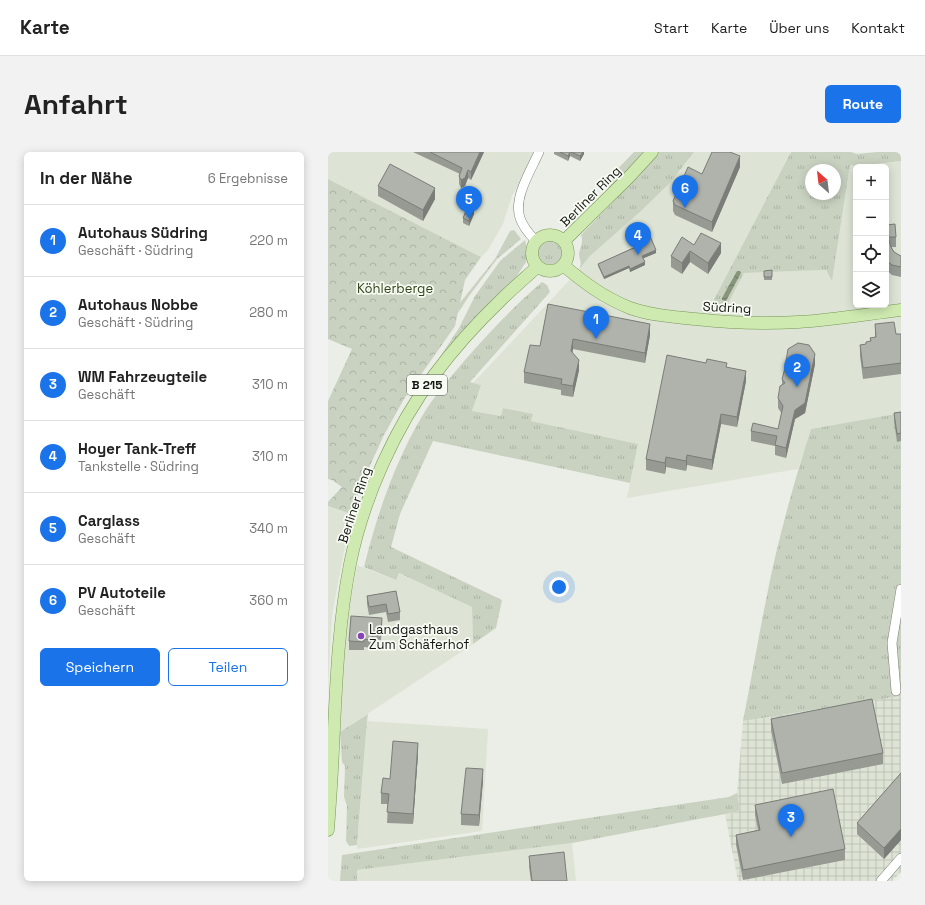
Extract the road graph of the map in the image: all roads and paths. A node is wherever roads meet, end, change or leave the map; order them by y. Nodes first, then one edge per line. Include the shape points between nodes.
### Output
1 (539, 152) edge
2 (652, 152) edge
3 (536, 241) junction
4 (564, 242) junction
5 (537, 266) junction
6 (564, 266) junction
7 (901, 310) edge
8 (901, 589) edge
9 (896, 691) dead end
10 (328, 830) edge
11 (901, 858) edge
12 (881, 881) edge

1 - 3 street via 522,190 518,210 526,230
2 - 4 main road, Berliner Ring
3 - 4 main road via 542,236 550,235 558,236
3 - 5 main road via 531,254
4 - 6 main road via 568,254
5 - 6 main road via 543,271 550,272
5 - 10 main road, Berliner Ring / B 215 via 502,298 434,375 410,411 374,484 358,531 345,595 338,653
6 - 7 main road, Südring via 583,282 620,304 678,318 778,323
8 - 9 street via 892,643
11 - 12 street

